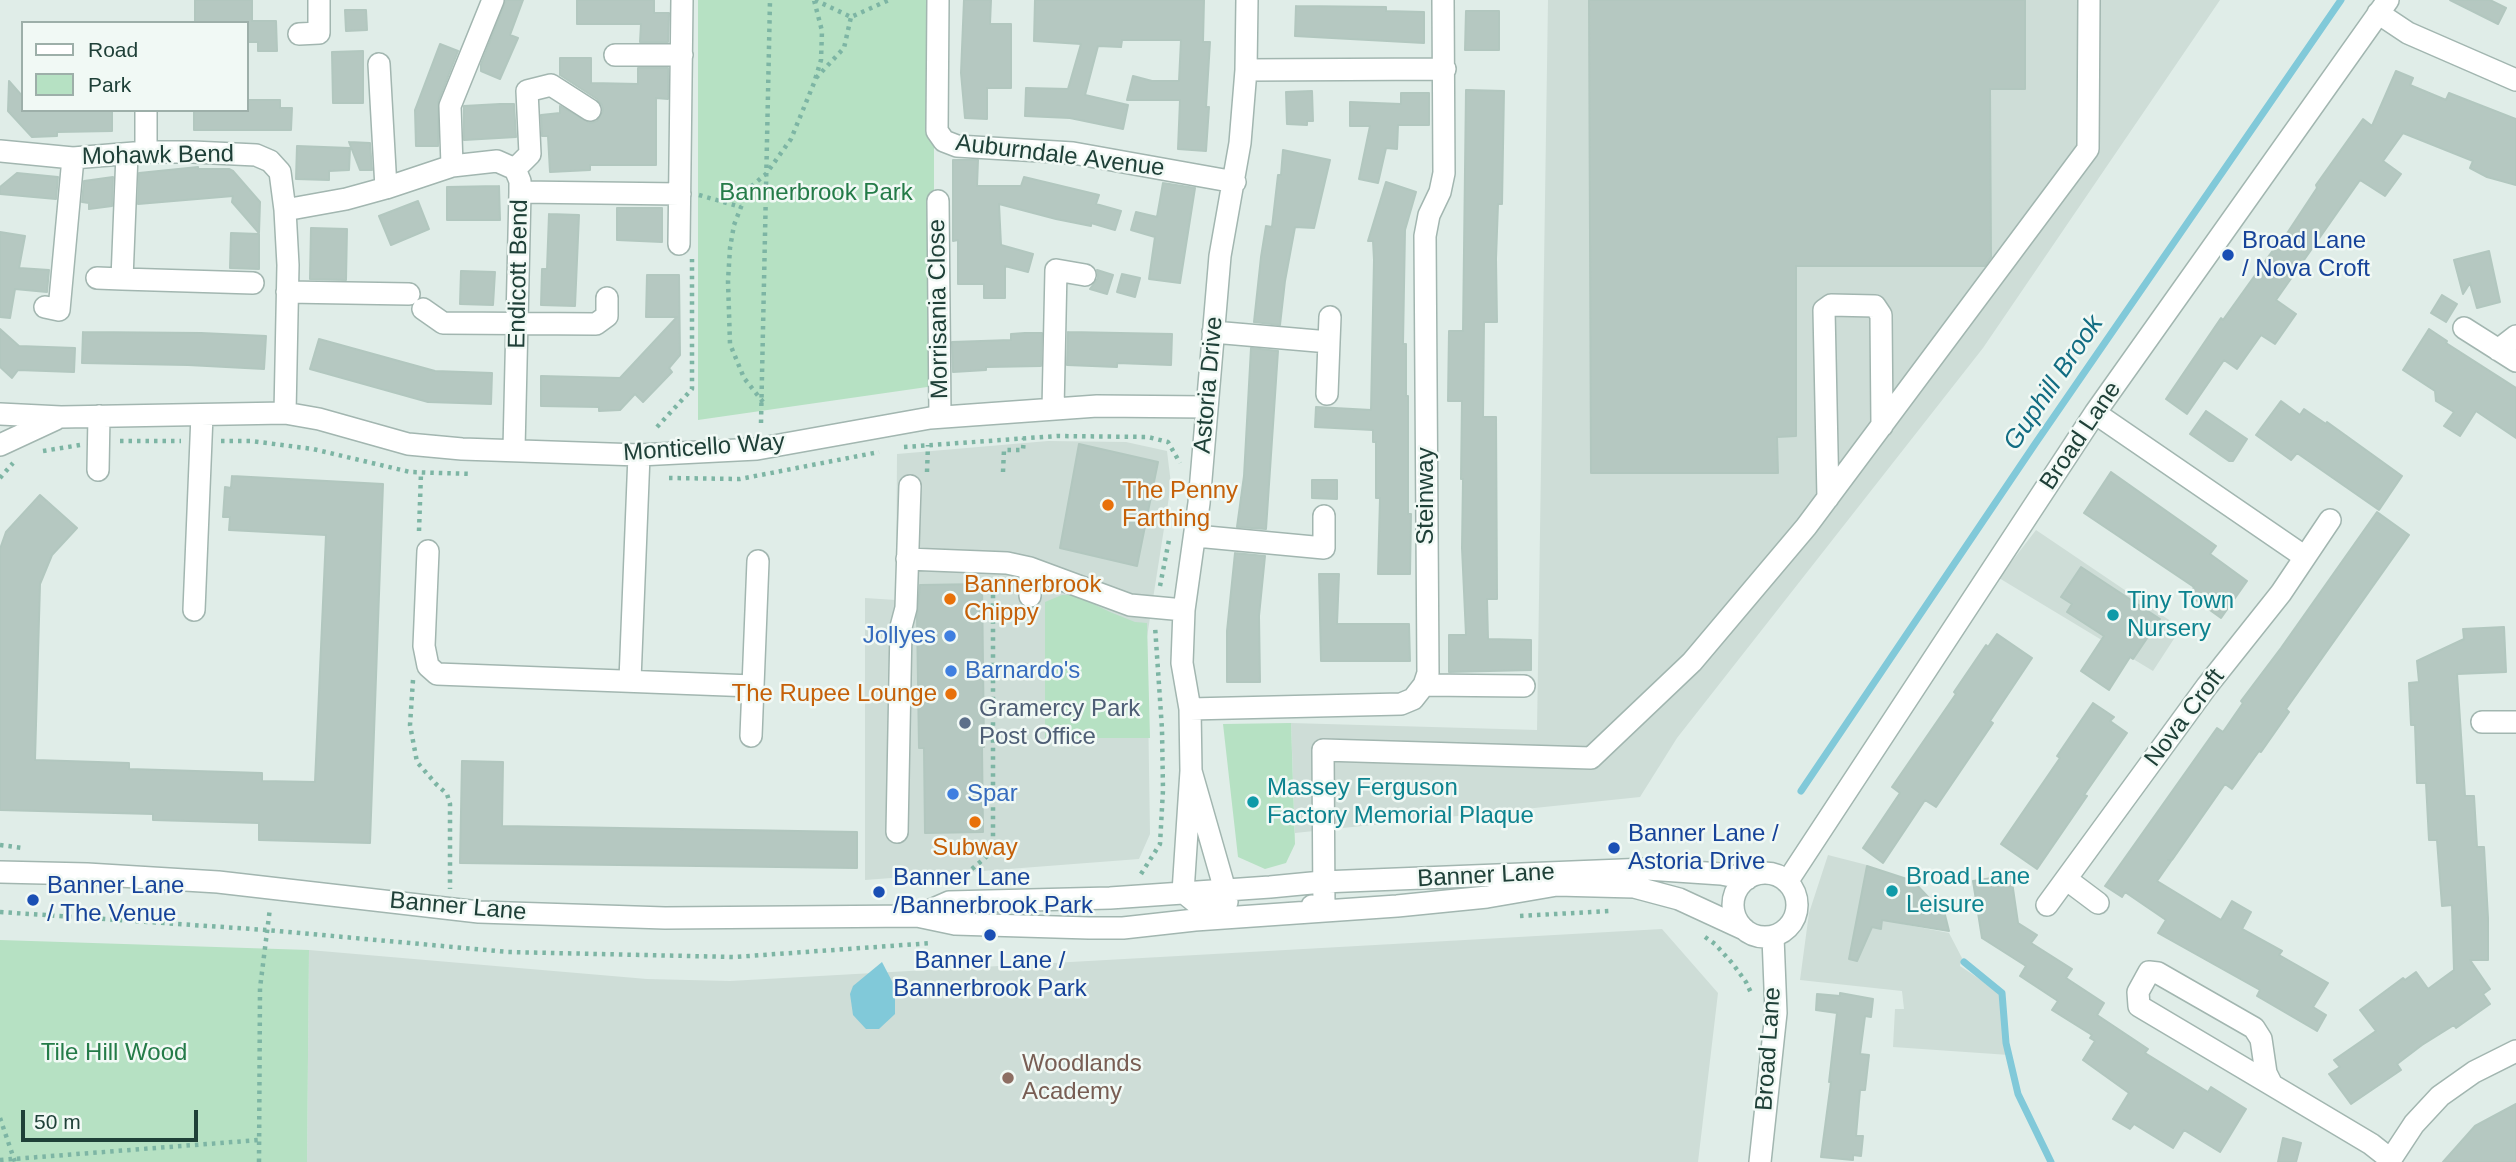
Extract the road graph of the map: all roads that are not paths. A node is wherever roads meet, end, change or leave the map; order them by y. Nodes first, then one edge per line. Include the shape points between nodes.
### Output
1 (319, 0) edge
2 (493, 0) edge
3 (682, 0) edge
4 (938, 0) edge
5 (1247, 0) edge
6 (1443, 0) edge
7 (2089, 0) edge
8 (2383, 7) edge
9 (299, 34) dead end
10 (615, 55) dead end
11 (682, 55) junction
12 (379, 64) dead end
13 (1445, 69) junction
14 (1246, 70) junction
15 (2516, 80) edge
16 (590, 110) dead end
17 (146, 112) edge
18 (0, 151) edge
19 (136, 153) junction
20 (73, 159) junction
21 (452, 166) junction
22 (515, 169) junction
23 (1235, 182) junction
24 (386, 188) junction
25 (520, 192) junction
26 (680, 194) junction
27 (938, 201) dead end
28 (285, 209) junction
29 (679, 244) road end
30 (1085, 275) dead end
31 (97, 278) dead end
32 (121, 279) junction
33 (253, 284) dead end
34 (287, 292) junction
35 (607, 298) dead end
36 (45, 307) dead end
37 (1330, 317) dead end
38 (519, 322) junction
39 (2464, 328) dead end
40 (1213, 332) junction
41 (2516, 336) edge
42 (1329, 342) junction
43 (2507, 356) edge
44 (1327, 394) dead end
45 (1207, 407) junction
46 (1053, 409) junction
47 (285, 413) junction
48 (2095, 413) junction
49 (0, 414) edge
50 (202, 415) junction
51 (99, 416) junction
52 (61, 417) junction
53 (940, 417) junction
54 (1882, 425) junction
55 (0, 445) edge
56 (514, 449) junction
57 (639, 455) junction
58 (98, 470) dead end
59 (918, 486) road end
60 (1828, 498) junction
61 (1324, 516) dead end
62 (2330, 520) dead end
63 (1196, 536) junction
64 (428, 551) dead end
65 (2305, 558) junction
66 (906, 559) junction
67 (758, 561) dead end
68 (1030, 568) junction
69 (1030, 596) dead end
70 (194, 610) dead end
71 (1184, 610) junction
72 (630, 680) junction
73 (1424, 685) junction
74 (753, 686) junction
75 (1524, 686) dead end
76 (1190, 709) junction
77 (2482, 722) dead end
78 (2516, 722) edge
79 (751, 736) dead end
80 (2516, 739) edge
81 (1191, 771) junction
82 (897, 832) dead end
83 (0, 872) edge
84 (1747, 879) junction
85 (2066, 879) junction
86 (1322, 882) junction
87 (1787, 882) junction
88 (1183, 892) junction
89 (2098, 903) dead end
90 (1227, 904) junction
91 (2047, 905) dead end
92 (1324, 910) junction
93 (917, 916) junction
94 (1744, 929) junction
95 (1773, 937) junction
96 (2516, 1051) edge
97 (2272, 1085) junction
98 (2389, 1161) edge
99 (1760, 1162) edge

1 - 9 street via 319,33
2 - 21 street via 450,106
3 - 11 street
4 - 23 street, Auburndale Avenue via 937,131 944,141 957,146 1073,153
5 - 14 street, Astoria Drive
6 - 13 street, Steinway
7 - 54 street via 2088,149
8 - 15 street via 2409,33
8 - 48 street, Broad Lane
10 - 11 street
11 - 26 street
12 - 24 street
13 - 14 street
13 - 73 street, Steinway via 1444,173 1425,236 1428,673
14 - 23 street, Astoria Drive
16 - 22 street via 551,85 527,91 530,154
17 - 19 street
18 - 20 street, Mohawk Bend
19 - 20 street, Mohawk Bend
19 - 28 street, Mohawk Bend via 256,155 280,172
19 - 32 street
20 - 36 street via 59,310
21 - 22 street, Endicott Bend via 497,162
21 - 24 street, Endicott Bend
22 - 25 street, Endicott Bend
23 - 40 street, Astoria Drive via 1220,256
24 - 28 street, Endicott Bend
25 - 26 street
25 - 38 street, Endicott Bend
26 - 29 street
27 - 53 street, Morrisania Close
28 - 34 street, Mohawk Bend
30 - 46 street via 1056,271
31 - 32 street
32 - 33 street
34 - 38 street via 416,301 443,323
34 - 47 street, Mohawk Bend
35 - 38 street via 607,316 596,324
37 - 42 street
38 - 56 street, Endicott Bend
39 - 43 street
40 - 42 street
40 - 45 street, Astoria Drive
41 - 43 street
42 - 44 street
45 - 46 street, Monticello Way
45 - 63 street, Astoria Drive
46 - 53 street, Monticello Way
47 - 50 street, Monticello Way
47 - 56 street, Monticello Way via 408,444
48 - 65 street
48 - 87 street, Broad Lane
49 - 52 street, Monticello Way
50 - 51 street, Monticello Way
50 - 70 street
51 - 52 street, Monticello Way
51 - 58 street
52 - 55 street, Monticello Way
53 - 57 street, Monticello Way via 757,449
54 - 60 street
54 - 60 street via 1881,315 1875,306 1831,304 1825,310
56 - 57 street, Monticello Way
57 - 72 street
59 - 66 street
60 - 86 street via 1692,662 1591,758 1323,750
61 - 63 street via 1325,553
62 - 65 street, Nova Croft
63 - 71 street, Astoria Drive
64 - 72 street via 424,646 428,666 437,674
65 - 85 street, Nova Croft
66 - 68 street
66 - 82 street
67 - 74 street
68 - 69 street
68 - 71 street via 1130,605
71 - 76 street, Astoria Drive via 1182,663
72 - 74 street
73 - 75 street
73 - 76 street via 1413,699 1401,704
74 - 79 street
76 - 81 street, Astoria Drive
77 - 78 street
78 - 80 street
81 - 88 street, Astoria Drive
81 - 90 street, Astoria Drive
83 - 93 street, Banner Lane via 218,882 493,912 665,918
84 - 86 street, Banner Lane via 1647,869
84 - 87 street via 1768,873
84 - 94 street via 1734,898 1737,921
85 - 89 street
85 - 91 street, Nova Croft
86 - 90 street, Banner Lane
86 - 92 street
87 - 95 street via 1794,891 1797,912 1792,923
88 - 90 street, Banner Lane
88 - 93 street, Banner Lane via 949,902
90 - 92 street, Banner Lane
90 - 93 street, Banner Lane via 1123,928 955,924
92 - 94 street, Banner Lane via 1487,897 1558,884 1633,887 1679,899
94 - 95 street
95 - 99 street, Broad Lane via 1776,1013
96 - 98 street via 2440,1096
97 - 97 street via 2254,1028 2149,972 2138,992 2139,1006
97 - 98 street via 2371,1144

